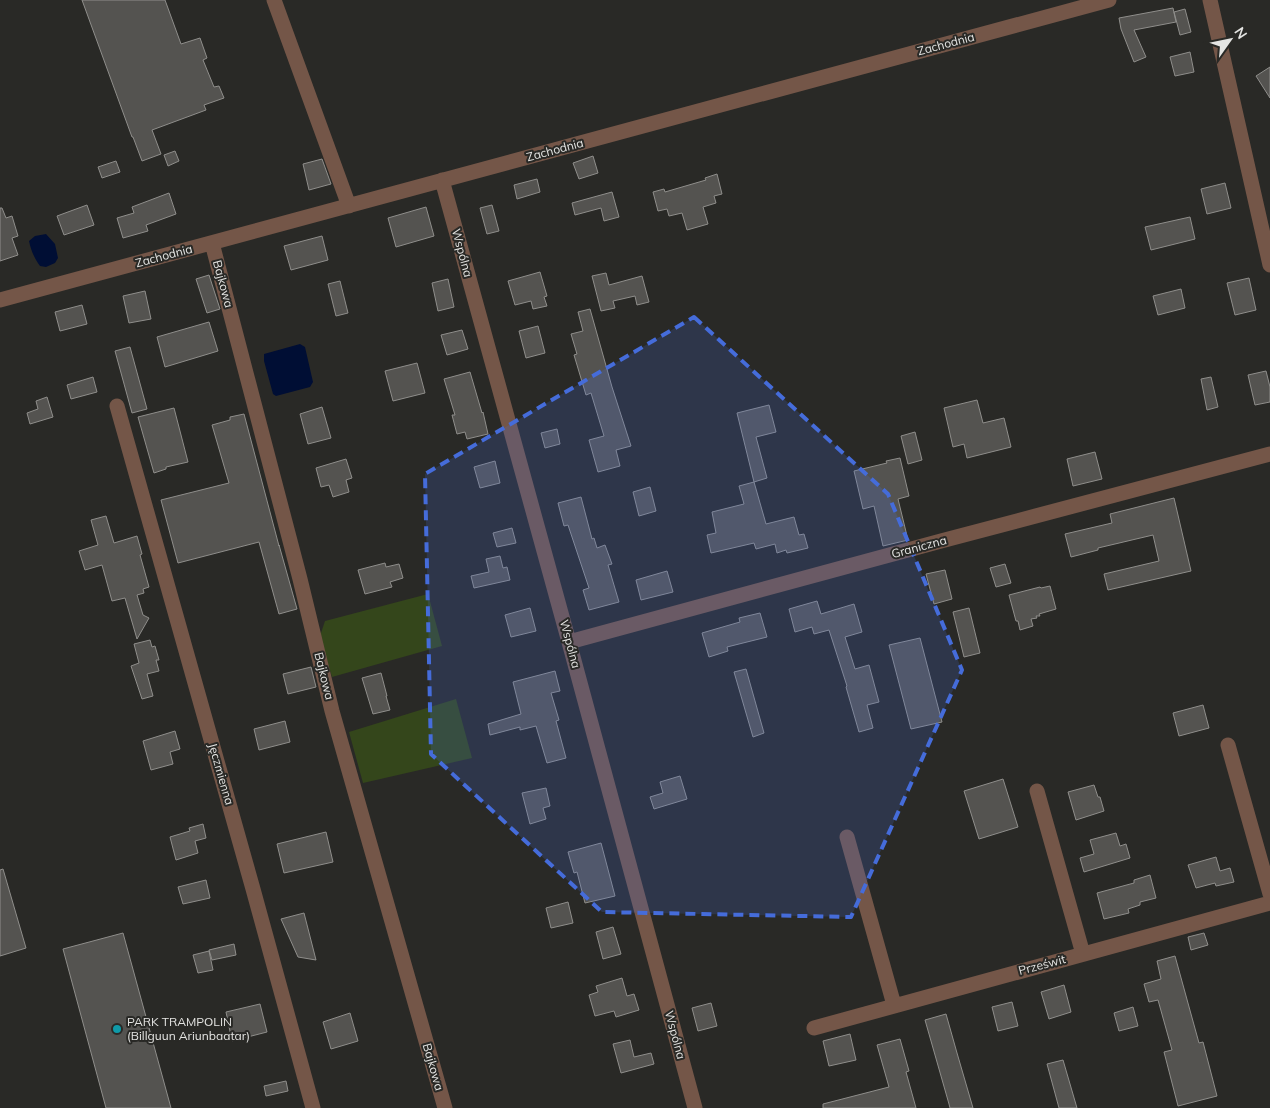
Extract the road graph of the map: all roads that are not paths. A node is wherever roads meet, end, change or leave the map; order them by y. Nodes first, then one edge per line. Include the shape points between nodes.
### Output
1 (274, 0) edge
2 (1109, 0) edge
3 (1210, 0) edge
4 (442, 180) junction
5 (349, 206) junction
6 (212, 242) junction
7 (1270, 265) edge
8 (0, 300) edge
9 (117, 406) dead end
10 (1270, 454) edge
11 (569, 642) junction
12 (1228, 745) dead end
13 (1037, 791) dead end
14 (848, 837) dead end
15 (1270, 894) edge
16 (1270, 903) edge
17 (1083, 954) junction
18 (894, 1005) junction
19 (814, 1028) dead end
20 (313, 1108) edge
21 (444, 1108) edge
22 (695, 1108) edge

1 - 5 street
2 - 4 street, Zachodnia
3 - 7 street
4 - 5 street, Zachodnia
4 - 11 street, Wspólna
5 - 6 street, Zachodnia
6 - 8 street, Zachodnia
6 - 21 street, Bajkowa via 332,711
9 - 20 street, Jęczmienna
10 - 11 street, Graniczna
11 - 22 street, Wspólna
12 - 15 street
13 - 17 street
14 - 18 street
16 - 17 street, Prześwit
17 - 18 street, Prześwit
18 - 19 street, Prześwit

